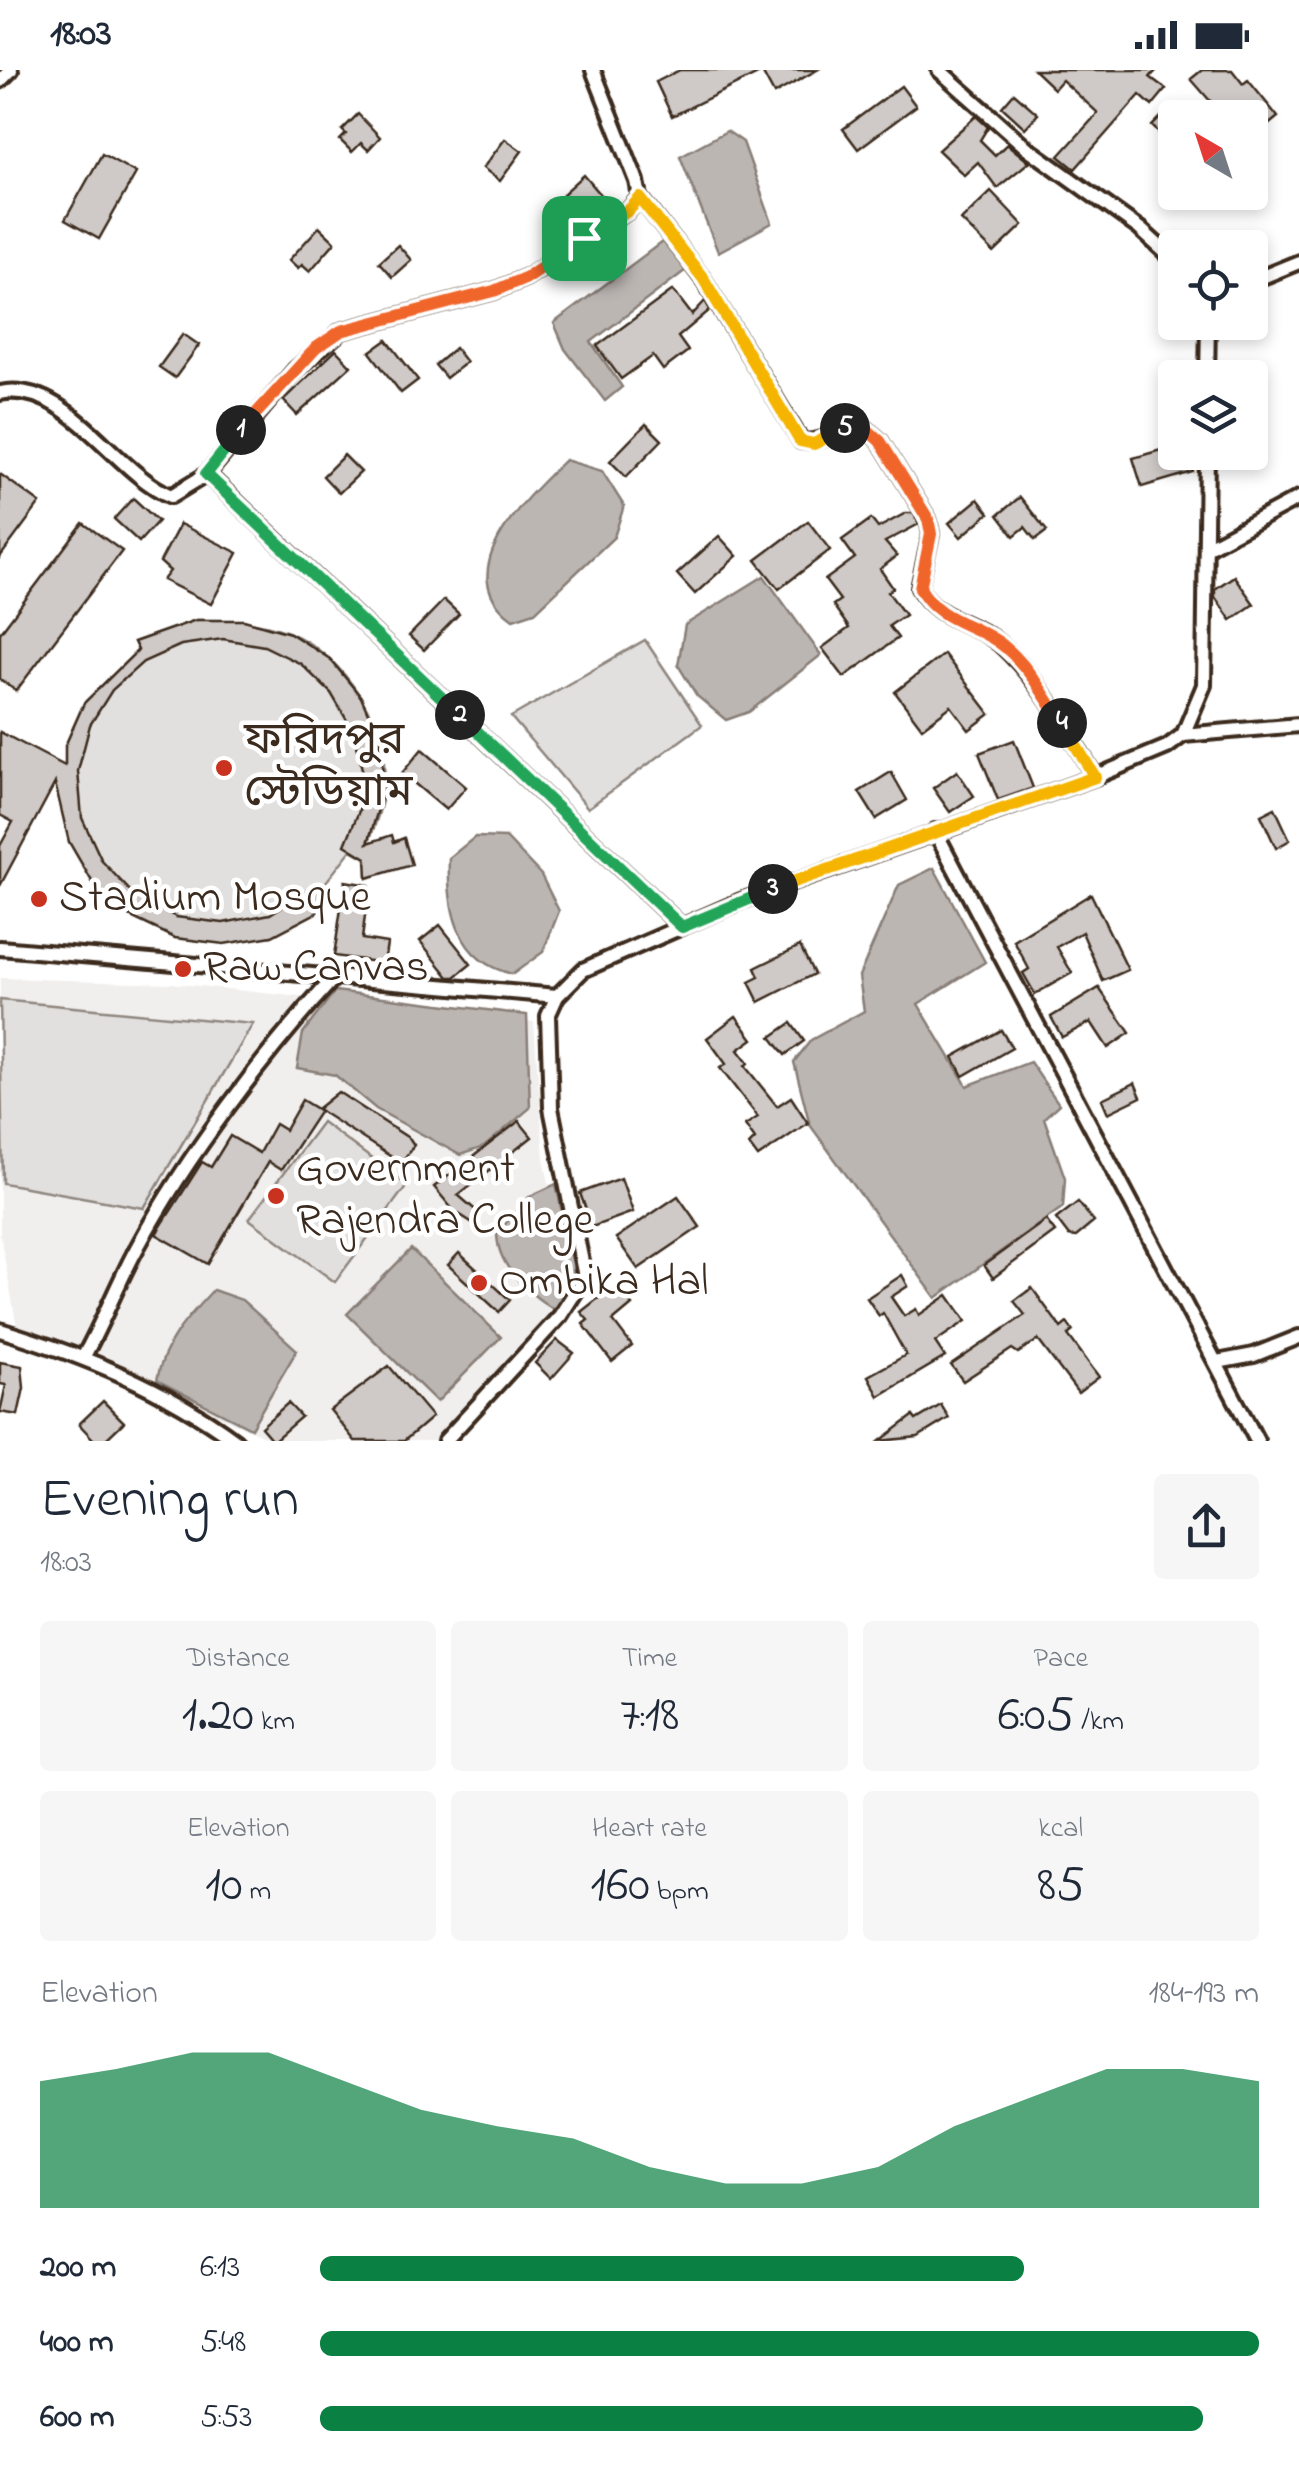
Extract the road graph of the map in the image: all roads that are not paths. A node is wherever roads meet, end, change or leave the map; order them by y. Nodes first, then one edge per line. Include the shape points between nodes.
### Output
1 (11, 70) edge
2 (593, 70) edge
3 (939, 70) edge
4 (0, 81) edge
5 (640, 198) junction
6 (1158, 245) edge
7 (1299, 262) edge
8 (1268, 275) edge
9 (0, 393) edge
10 (1207, 470) edge
11 (206, 474) junction
12 (1299, 498) edge
13 (1206, 548) junction
14 (1299, 725) edge
15 (1183, 735) junction
16 (1095, 777) junction
17 (935, 831) junction
18 (682, 927) junction
19 (0, 948) edge
20 (332, 980) junction
21 (557, 996) junction
22 (0, 1330) edge
23 (1299, 1337) edge
24 (84, 1356) junction
25 (1217, 1362) junction
26 (236, 1441) edge
27 (445, 1441) edge
28 (1257, 1441) edge

1 - 4 street
2 - 5 street
3 - 6 street via 1026,147
5 - 11 street via 527,277 341,331 275,391
5 - 16 street via 703,278 800,441 814,444 862,425 880,441 928,519 920,588 929,604 998,642 1042,691
7 - 8 street
9 - 11 street via 41,396 171,496
10 - 13 street
11 - 18 street
12 - 13 street
13 - 15 street via 1204,685
14 - 15 street
15 - 16 street
16 - 17 street
17 - 18 street
17 - 25 street
18 - 21 street via 583,970
19 - 20 street
20 - 21 street
20 - 24 street via 196,1155 137,1247
21 - 27 street via 548,1016 551,1108 585,1277 560,1316
22 - 24 street
23 - 25 street
24 - 26 street via 193,1409
25 - 28 street

